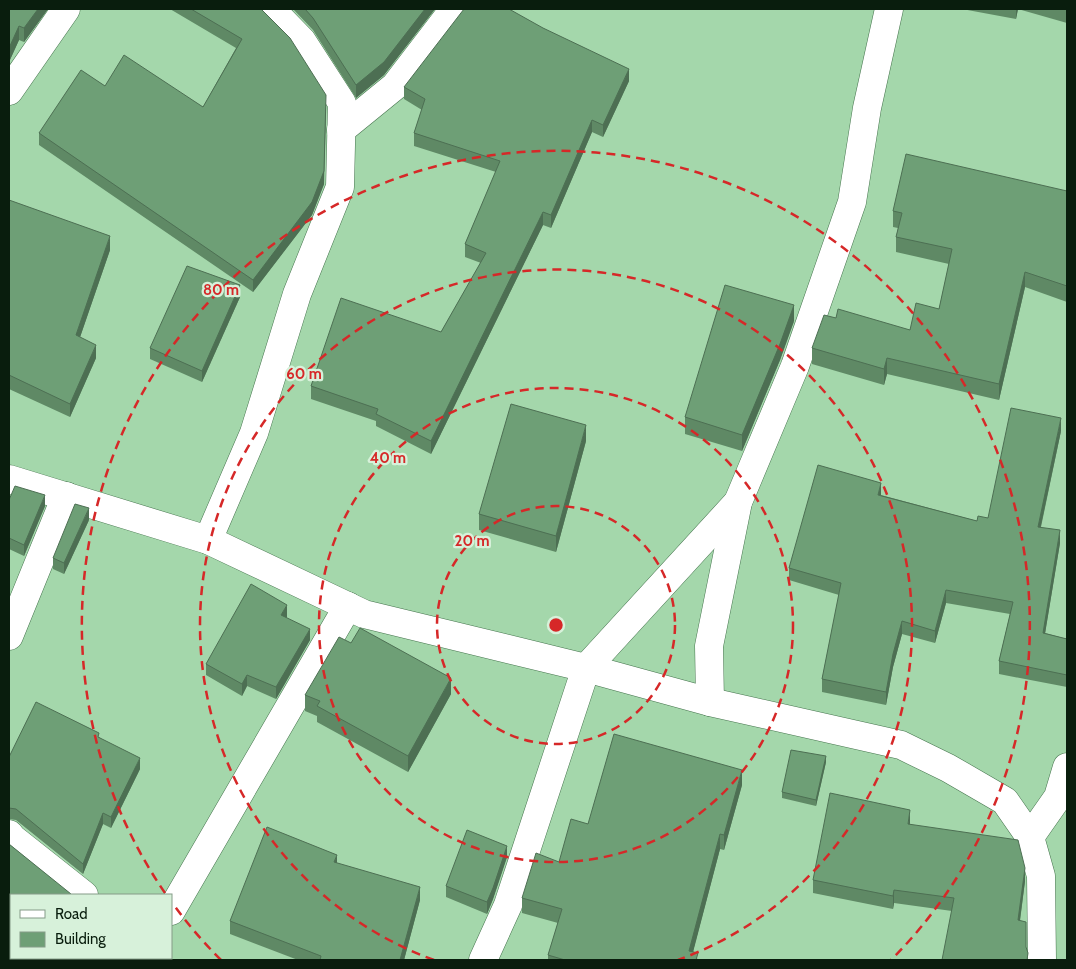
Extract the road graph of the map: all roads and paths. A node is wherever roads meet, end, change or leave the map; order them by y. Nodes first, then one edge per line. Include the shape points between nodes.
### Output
1 (66, 9) edge
2 (271, 9) edge
3 (454, 9) edge
4 (889, 9) edge
5 (9, 91) edge
6 (341, 130) junction
7 (9, 479) edge
8 (66, 496) junction
9 (738, 502) junction
10 (208, 540) junction
11 (348, 606) junction
12 (9, 636) edge
13 (586, 668) junction
14 (710, 702) junction
15 (1067, 767) edge
16 (9, 834) edge
17 (1030, 837) junction
18 (83, 894) edge
19 (172, 909) edge
20 (483, 960) edge
21 (1042, 960) edge

1 - 5 street
2 - 6 street via 302,41 342,103
3 - 6 street via 394,86
4 - 9 street via 867,108 852,202 795,366
6 - 10 street via 340,187 297,294 254,433
7 - 8 street
8 - 10 street
8 - 12 street
9 - 13 street
9 - 14 street via 709,646
10 - 11 street
11 - 13 street via 364,614
11 - 19 street
13 - 14 street
13 - 20 street via 508,905
14 - 17 street via 901,745 1005,801
15 - 17 street via 1058,797
16 - 18 street
17 - 21 street via 1040,876

